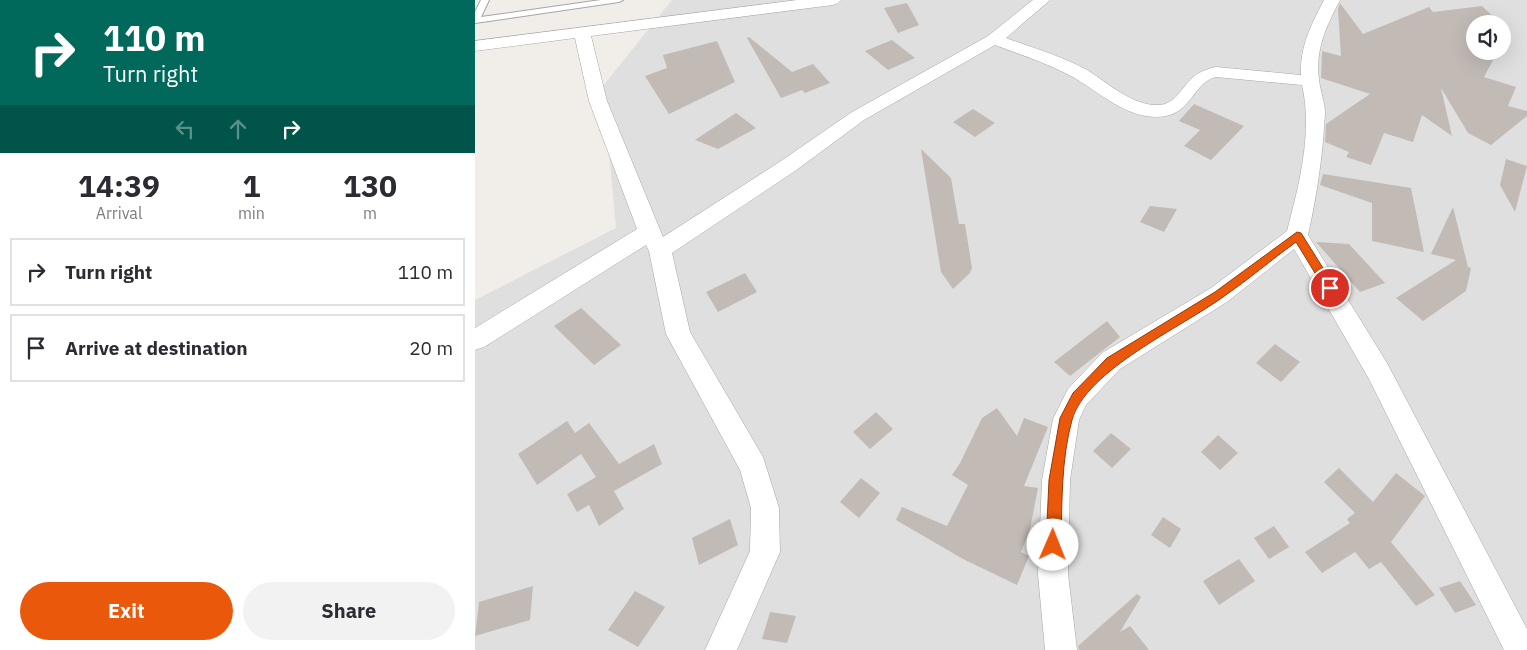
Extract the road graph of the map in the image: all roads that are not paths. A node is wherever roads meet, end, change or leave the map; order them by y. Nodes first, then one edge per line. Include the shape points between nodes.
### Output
1 (485, 0) edge
2 (619, 0) edge
3 (833, 0) edge
4 (1042, 0) edge
5 (1333, 0) edge
6 (583, 2) edge
7 (475, 20) edge
8 (582, 33) junction
9 (994, 39) junction
10 (475, 46) edge
11 (1311, 81) junction
12 (1297, 235) junction
13 (654, 241) junction
14 (475, 340) edge
15 (721, 650) edge
16 (1061, 650) edge
17 (1521, 650) edge

1 - 7 lane
2 - 6 lane
3 - 8 street
4 - 9 street
5 - 11 street via 1309,49
6 - 7 lane
8 - 10 street
8 - 13 street via 598,101
9 - 11 street via 1071,69 1122,102 1148,110 1166,110 1176,105 1204,75 1216,72
9 - 13 street via 858,116 788,166
11 - 12 street via 1316,107 1306,198
12 - 16 street via 1219,295 1111,362 1077,397 1066,418 1056,480 1053,574
12 - 17 street via 1378,371
13 - 14 street
13 - 15 street via 678,334 753,466 765,508 765,552

